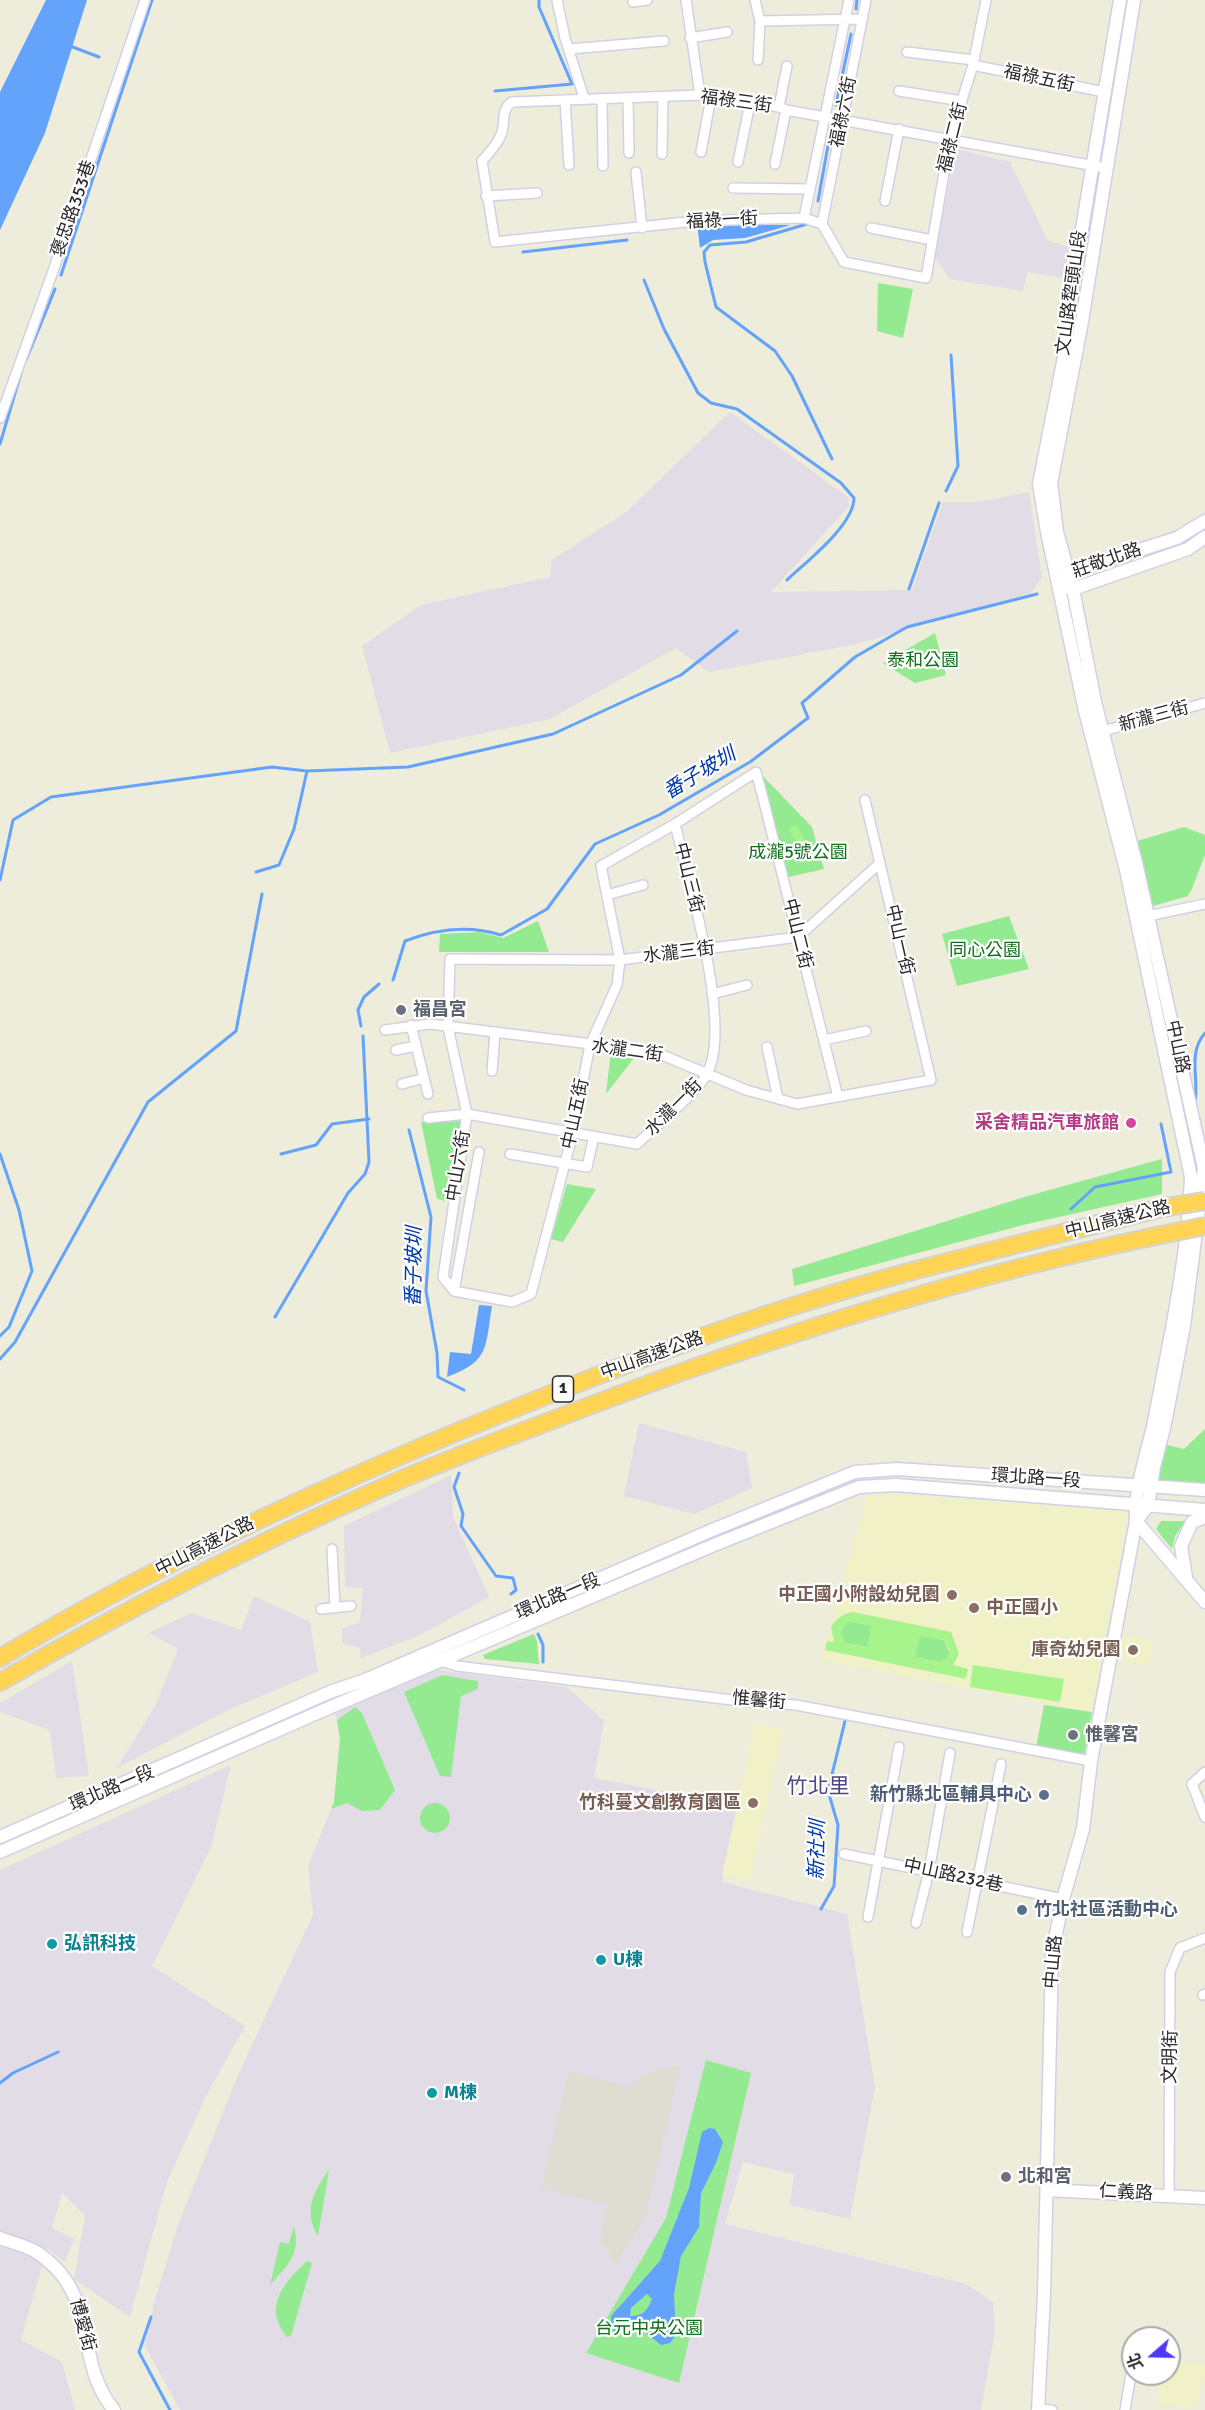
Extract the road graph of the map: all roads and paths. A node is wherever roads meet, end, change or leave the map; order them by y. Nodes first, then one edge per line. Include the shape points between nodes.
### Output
1 (145, 0) edge
2 (557, 0) edge
3 (647, 0) edge
4 (686, 0) edge
5 (755, 0) edge
6 (849, 0) edge
7 (866, 0) edge
8 (986, 0) edge
9 (1120, 0) edge
10 (1134, 0) edge
11 (633, 2) dead end
12 (846, 18) junction
13 (863, 19) junction
14 (760, 21) junction
15 (727, 32) dead end
16 (690, 38) junction
17 (663, 40) dead end
18 (569, 49) junction
19 (907, 52) dead end
20 (758, 60) dead end
21 (974, 63) junction
22 (787, 66) dead end
23 (899, 91) dead end
24 (1104, 92) junction
25 (700, 95) junction
26 (663, 97) junction
27 (711, 97) junction
28 (584, 98) junction
29 (628, 98) junction
30 (602, 99) junction
31 (565, 100) junction
32 (962, 101) junction
33 (750, 103) junction
34 (782, 109) junction
35 (826, 116) junction
36 (842, 119) junction
37 (899, 129) junction
38 (950, 138) junction
39 (701, 152) dead end
40 (629, 153) dead end
41 (662, 154) dead end
42 (738, 162) dead end
43 (775, 164) dead end
44 (569, 165) dead end
45 (603, 166) dead end
46 (1092, 166) junction
47 (1106, 168) junction
48 (636, 172) dead end
49 (733, 188) dead end
50 (810, 189) junction
51 (537, 193) dead end
52 (486, 196) junction
53 (885, 201) dead end
54 (804, 218) junction
55 (822, 224) junction
56 (642, 228) junction
57 (871, 228) dead end
58 (932, 240) junction
59 (495, 242) joint
60 (0, 418) edge
61 (1205, 521) edge
62 (1205, 537) edge
63 (1067, 573) junction
64 (1058, 586) junction
65 (1073, 589) junction
66 (1205, 704) edge
67 (1103, 731) junction
68 (865, 800) dead end
69 (675, 824) junction
70 (880, 863) junction
71 (643, 885) dead end
72 (607, 895) junction
73 (1204, 901) edge
74 (1148, 916) junction
75 (798, 937) junction
76 (706, 948) junction
77 (450, 959) joint
78 (620, 960) junction
79 (747, 985) dead end
80 (712, 994) junction
81 (411, 1025) junction
82 (448, 1027) junction
83 (385, 1030) dead end
84 (866, 1031) dead end
85 (495, 1033) junction
86 (824, 1040) junction
87 (590, 1045) junction
88 (416, 1046) junction
89 (767, 1047) dead end
90 (396, 1050) dead end
91 (492, 1071) dead end
92 (708, 1074) junction
93 (424, 1078) junction
94 (931, 1080) joint
95 (402, 1083) dead end
96 (428, 1094) dead end
97 (838, 1097) junction
98 (778, 1099) junction
99 (467, 1114) junction
100 (428, 1118) dead end
101 (573, 1132) junction
102 (594, 1136) junction
103 (479, 1152) dead end
104 (510, 1154) dead end
105 (565, 1163) junction
106 (1205, 1168) edge
107 (1191, 1177) junction
108 (1205, 1201) edge
109 (1205, 1226) edge
110 (454, 1291) junction
111 (1145, 1486) junction
112 (1205, 1490) edge
113 (1141, 1506) junction
114 (1205, 1510) edge
115 (1205, 1517) edge
116 (1136, 1521) junction
117 (332, 1549) dead end
118 (1186, 1579) junction
119 (1205, 1602) edge
120 (351, 1606) dead end
121 (335, 1608) junction
122 (321, 1609) dead end
123 (429, 1653) junction
124 (0, 1658) edge
125 (439, 1662) junction
126 (0, 1682) edge
127 (899, 1747) dead end
128 (950, 1753) dead end
129 (1090, 1761) junction
130 (1001, 1764) dead end
131 (1205, 1773) edge
132 (1205, 1817) edge
133 (0, 1837) edge
134 (0, 1852) edge
135 (844, 1854) dead end
136 (878, 1861) junction
137 (929, 1871) junction
138 (976, 1881) junction
139 (1063, 1899) junction
140 (868, 1917) dead end
141 (916, 1923) dead end
142 (967, 1932) dead end
143 (1205, 1938) edge
144 (1047, 2190) junction
145 (1169, 2196) junction
146 (1205, 2198) edge
147 (0, 2238) edge
148 (1129, 2386) edge
149 (1038, 2409) edge
150 (114, 2410) edge
151 (1052, 2410) edge
152 (1125, 2410) edge

1 - 60 street, 褒忠路353巷
2 - 18 street
3 - 11 street
4 - 16 street
5 - 14 street
6 - 12 street, 福祿六街
7 - 13 street, 福祿六街
8 - 21 street, 福祿二街
9 - 24 street, 文山路犂頭山段
10 - 47 street, 文山路犂頭山段
12 - 13 street
12 - 14 street
12 - 35 street, 福祿六街
13 - 36 street, 福祿六街
14 - 20 street
15 - 16 street
16 - 25 street
17 - 18 street
18 - 28 street
19 - 21 street, 福祿五街
21 - 24 street, 福祿五街
21 - 32 street, 福祿二街
22 - 34 street
23 - 32 street
24 - 46 street, 文山路犂頭山段
25 - 26 street, 福祿三街
25 - 27 street, 福祿三街
26 - 29 street, 福祿三街
26 - 41 street
27 - 33 street, 福祿三街
27 - 39 street
28 - 30 street, 福祿三街
28 - 31 street, 福祿三街
29 - 30 street, 福祿三街
29 - 40 street
30 - 45 street
31 - 44 street
31 - 52 street, 福祿三街 via 512,102 506,106 501,136 482,161
32 - 38 street, 福祿二街
33 - 34 street, 福祿三街
33 - 42 street
34 - 35 street, 福祿三街
34 - 43 street
35 - 36 street, 福祿三街
35 - 50 street, 福祿六街
36 - 37 street, 福祿三街
36 - 55 street, 福祿六街
37 - 38 street, 福祿三街
37 - 53 street
38 - 46 street, 福祿三街
38 - 58 street, 福祿二街
46 - 47 street, 福祿三街
46 - 64 street, 文山路犂頭山段 via 1064,357 1039,484
47 - 63 street, 文山路犂頭山段 via 1051,483
48 - 56 street
49 - 50 street
50 - 54 street, 福祿六街
51 - 52 street
52 - 59 street, 福祿三街
54 - 55 street, 福祿一街
54 - 56 street, 福祿一街 via 696,221
55 - 58 street, 福祿二街 via 844,262 926,278
56 - 59 street, 福祿一街
57 - 58 street
61 - 63 street, 莊敬北路 via 1177,538
62 - 65 street, 莊敬北路 via 1188,549
63 - 64 street, 莊敬北路
63 - 65 street, 中山路
64 - 65 street, 莊敬北路
64 - 107 street, 中山路 via 1133,905
65 - 67 street, 中山路
66 - 67 street, 新瀧三街
67 - 74 street, 中山路
68 - 70 street, 中山一街
69 - 72 street, 中山五街 via 601,866
69 - 75 street, 中山二街 via 756,772
69 - 76 street, 中山三街
70 - 75 street
70 - 94 street, 中山一街
71 - 72 street
72 - 78 street, 中山五街
73 - 74 street
74 - 106 street, 中山路
75 - 76 street, 水瀧三街
75 - 86 street, 中山二街
76 - 78 street, 水瀧三街
76 - 80 street, 中山三街
77 - 78 street, 水瀧三街
77 - 82 street, 中山六街
78 - 87 street, 中山五街 via 617,985
79 - 80 street
80 - 92 street, 中山三街 via 716,1044
81 - 82 street, 水瀧二街
81 - 83 street, 水瀧二街
81 - 88 street
82 - 85 street, 水瀧二街
82 - 99 street, 中山六街
84 - 86 street
85 - 87 street, 水瀧二街
85 - 91 street
86 - 97 street, 中山二街
87 - 92 street, 水瀧二街 via 655,1052
87 - 101 street, 中山五街
88 - 90 street
88 - 93 street
89 - 98 street
92 - 98 street, 水瀧二街
92 - 102 street, 水瀧一街 via 637,1144
93 - 95 street
93 - 96 street
94 - 97 street, 水瀧二街
97 - 98 street, 水瀧二街 via 797,1104
99 - 100 street, 水瀧一街
99 - 101 street, 水瀧一街
99 - 110 street, 中山六街 via 442,1277
101 - 102 street, 水瀧一街
101 - 105 street, 中山五街
102 - 105 street via 587,1167
103 - 110 street
104 - 105 street
105 - 110 street, 中山五街 via 531,1294 512,1302
106 - 107 street
106 - 111 street, 中山路 via 1184,1326
107 - 111 street, 中山路 via 1190,1222
108 - 124 highway, 中山高速公路 / 1, bridge via 1161,1208 887,1278 725,1329 581,1381 391,1458 262,1518 124,1587
109 - 126 highway, 中山高速公路 / 1, bridge via 1061,1256 789,1335 644,1385 386,1486 218,1564
111 - 112 street, 環北路一段
111 - 113 street, 中山路
111 - 123 street, 環北路一段 via 897,1469 855,1472
113 - 114 street, 環北路一段
113 - 116 street, 中山路
113 - 125 street, 環北路一段 via 896,1485 859,1487
115 - 118 street via 1192,1522 1181,1546
116 - 118 street
116 - 129 street, 中山路
117 - 121 street
118 - 119 street
120 - 121 street
121 - 122 street
123 - 125 street
123 - 133 street, 環北路一段 via 330,1692
125 - 129 street, 惟馨街 via 621,1687 796,1705
125 - 134 street, 環北路一段
127 - 136 street
128 - 137 street
129 - 139 street, 中山路 via 1083,1829
130 - 138 street
131 - 132 street via 1192,1784
135 - 136 street, 中山路232巷
136 - 137 street, 中山路232巷
136 - 140 street
137 - 138 street, 中山路232巷
137 - 141 street
138 - 139 street, 中山路232巷
138 - 142 street
139 - 144 street, 中山路 via 1053,1954
143 - 145 street, 文明街 via 1180,1948 1170,1972
144 - 145 street, 仁義路
144 - 149 street, 中山路
145 - 146 street, 仁義路
147 - 150 street, 博愛街 via 37,2252 70,2285 83,2314 94,2378
148 - 152 street
149 - 151 street

